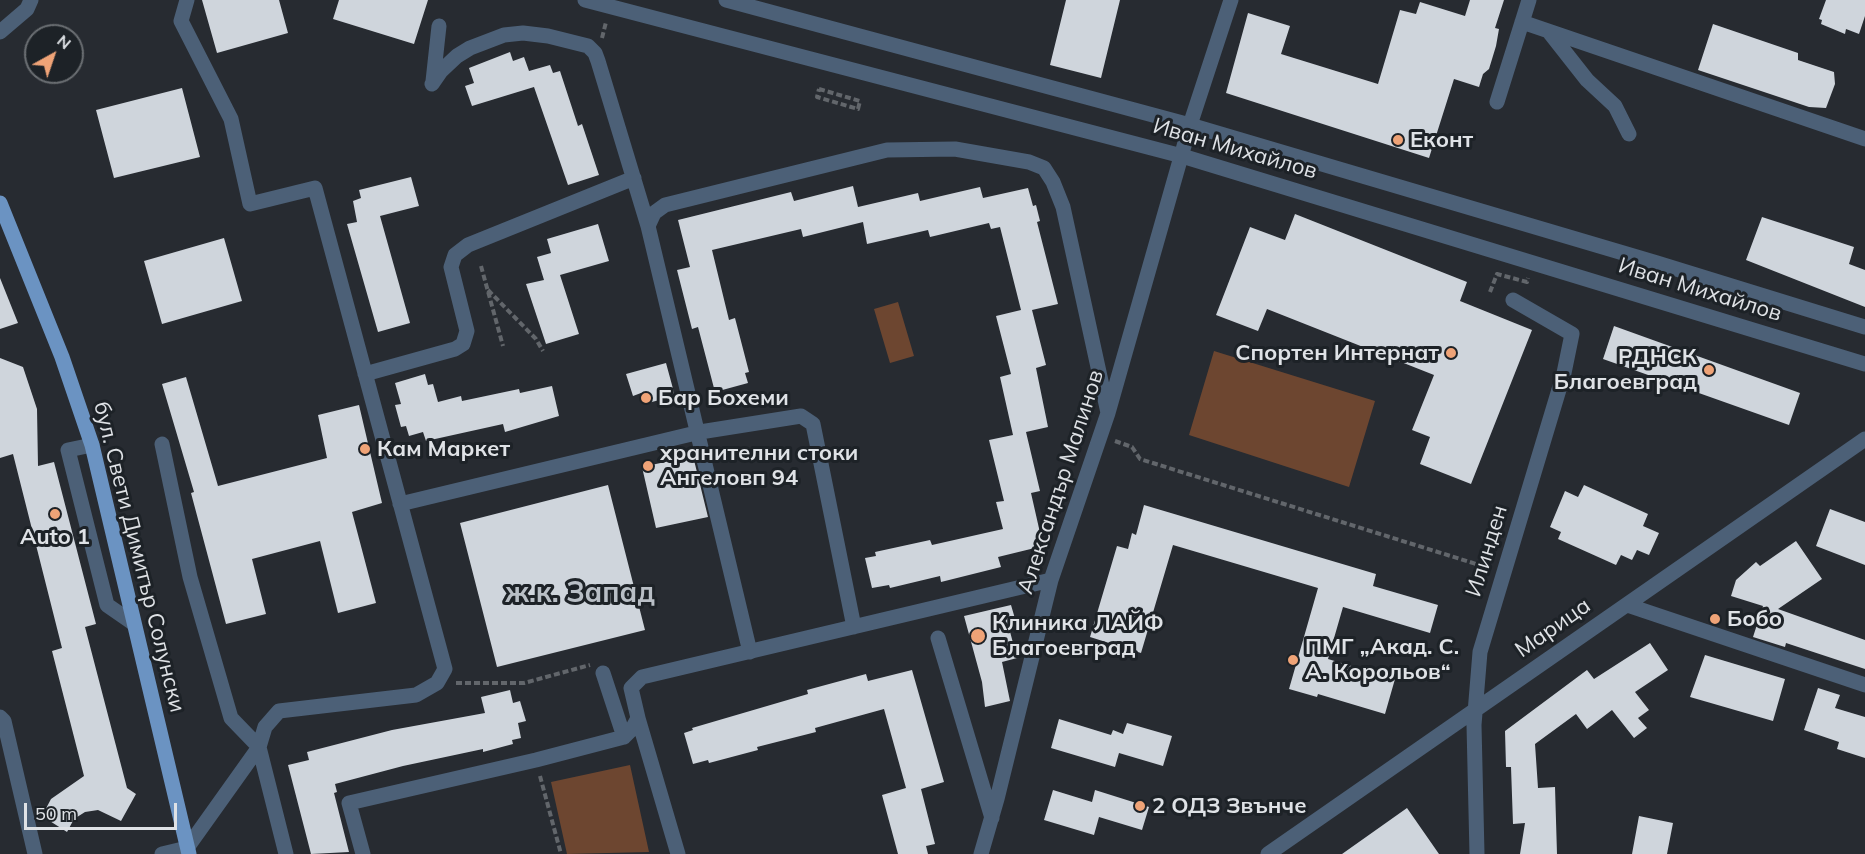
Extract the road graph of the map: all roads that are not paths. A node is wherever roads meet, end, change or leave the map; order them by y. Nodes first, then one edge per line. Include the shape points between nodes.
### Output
1 (31, 0) edge
2 (187, 0) edge
3 (585, 0) edge
4 (726, 0) edge
5 (1231, 0) edge
6 (1529, 0) edge
7 (1522, 22) junction
8 (439, 26) dead end
9 (0, 32) edge
10 (1550, 33) junction
11 (1497, 102) dead end
12 (1190, 125) junction
13 (1629, 134) dead end
14 (1865, 139) edge
15 (1182, 156) junction
16 (634, 178) junction
17 (1, 206) edge
18 (648, 226) junction
19 (1513, 300) dead end
20 (1865, 327) edge
21 (1865, 364) edge
22 (365, 374) junction
23 (1108, 413) junction
24 (700, 432) junction
25 (1865, 439) edge
26 (162, 444) dead end
27 (92, 445) junction
28 (400, 504) junction
29 (1051, 580) junction
30 (1627, 605) junction
31 (134, 623) junction
32 (854, 627) junction
33 (938, 638) dead end
34 (750, 652) junction
35 (603, 673) road end
36 (1865, 685) edge
37 (1475, 710) junction
38 (0, 717) edge
39 (638, 718) junction
40 (624, 737) junction
41 (260, 747) junction
42 (992, 818) junction
43 (188, 851) edge
44 (35, 854) edge
45 (162, 854) edge
46 (286, 854) edge
47 (363, 854) edge
48 (678, 854) edge
49 (981, 854) edge
50 (1268, 854) edge
51 (1477, 854) edge

1 - 9 street via 27,9
2 - 22 street via 181,21 231,119 250,204 315,188
3 - 15 street, Иван Михайлов
4 - 12 street, Иван Михайлов
5 - 12 street, Александър Малинов
6 - 7 street
7 - 10 street
7 - 11 street
8 - 16 street via 432,84 457,56 504,35 548,36 588,46 598,61
10 - 13 street via 1587,80 1615,106
10 - 14 street
12 - 15 street, Александър Малинов
12 - 20 street, Иван Михайлов
15 - 21 street, Иван Михайлов
15 - 23 street, Александър Малинов
16 - 18 street
16 - 22 street via 468,245 455,255 451,267 467,331 463,344
17 - 27 main road, бул. Свети Димитър Солунски via 62,357
18 - 23 street via 654,213 665,205 887,150 955,149 1044,168 1063,207
18 - 24 street
19 - 37 street, Илинден via 1572,334 1564,373 1480,652
22 - 28 street
23 - 29 street, Александър Малинов
24 - 28 street
24 - 32 street via 801,416 813,424
24 - 34 street
25 - 30 street, Марица
26 - 41 street via 190,578 231,718
27 - 31 main road, бул. Свети Димитър Солунски
27 - 31 street via 68,450 107,605
28 - 41 street via 445,669 437,683 416,695 279,711 265,727
29 - 32 street
29 - 42 street, Александър Малинов
30 - 36 street
30 - 37 street, Марица
31 - 43 main road, бул. Свети Димитър Солунски
32 - 34 street
33 - 42 street
34 - 39 street via 642,677 631,688
35 - 40 street
37 - 50 street, Марица
37 - 51 street, Илинден
38 - 44 street
39 - 40 street
39 - 48 street
40 - 47 street via 350,802
41 - 43 street
41 - 46 street
42 - 49 street, Александър Малинов
43 - 45 street

